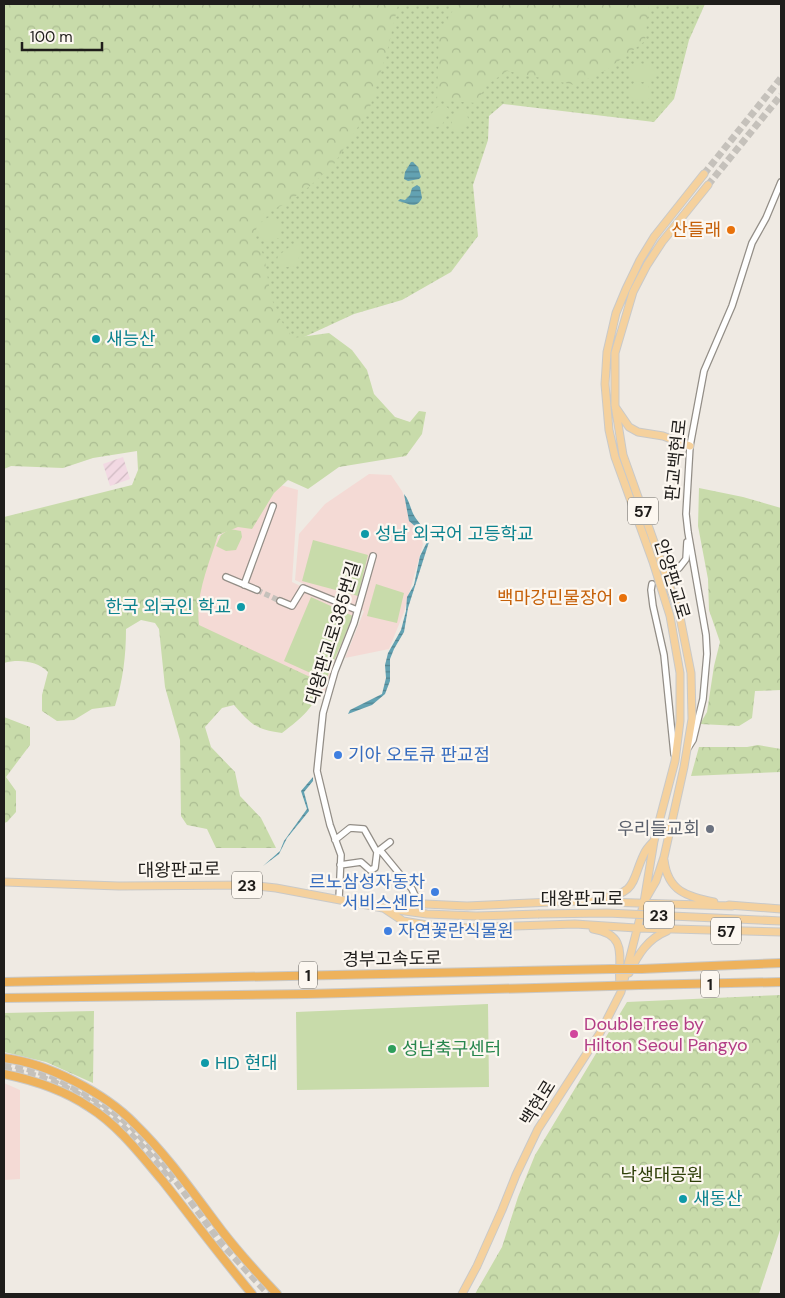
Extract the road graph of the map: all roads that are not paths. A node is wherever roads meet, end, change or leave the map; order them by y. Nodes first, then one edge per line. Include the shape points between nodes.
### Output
1 (704, 174) tunnel mouth
2 (781, 182) edge
3 (708, 185) tunnel mouth
4 (615, 405) junction
5 (690, 446) junction
6 (273, 506) dead end
7 (688, 532) junction
8 (373, 556) dead end
9 (695, 572) junction
10 (226, 577) dead end
11 (652, 584) dead end
12 (244, 585) junction
13 (257, 590) tunnel mouth
14 (280, 601) tunnel mouth
15 (357, 610) junction
16 (685, 752) junction
17 (675, 761) junction
18 (335, 840) junction
19 (654, 841) junction
20 (390, 842) dead end
21 (379, 851) junction
22 (664, 857) junction
23 (340, 865) junction
24 (4, 882) edge
25 (339, 899) junction
26 (574, 901) junction
27 (644, 902) junction
28 (419, 904) junction
29 (732, 906) junction
30 (383, 908) junction
31 (781, 910) edge
32 (781, 921) edge
33 (576, 924) junction
34 (636, 928) junction
35 (672, 929) junction
36 (781, 932) edge
37 (781, 963) edge
38 (4, 982) edge
39 (781, 982) edge
40 (620, 992) junction
41 (4, 998) edge
42 (4, 1058) edge
43 (4, 1074) edge
44 (252, 1294) edge
45 (277, 1294) edge
46 (462, 1294) edge

1 - 17 main road, 안양판교로 / 57 via 654,237 626,289 609,342 605,384 615,458 670,616 680,673 680,720
2 - 5 street, 판교백현로 via 745,260 732,306 704,371
3 - 4 main road, 안양판교로 / 57 via 662,242 633,292 616,353
4 - 5 main road via 629,426 638,432 663,436
4 - 16 main road, 안양판교로 / 57 via 623,455 678,612 691,673 692,719
5 - 7 street, 판교백현로
6 - 12 street
7 - 9 street, 판교백현로
7 - 9 street via 686,559 679,568
8 - 15 street, 대왕판교로385번길
9 - 16 street, 판교백현로 via 706,635 707,671 693,740
10 - 12 street
11 - 17 street via 653,606 664,655
12 - 13 street
14 - 15 street via 292,606 303,588
15 - 18 street, 대왕판교로385번길 via 323,713 316,771
16 - 22 main road, 안양판교로 / 57
17 - 19 main road, 안양판교로 / 57
18 - 21 street via 350,828 364,830
18 - 23 street, 대왕판교로385번길 via 341,855
19 - 26 main road via 644,852 628,890 604,898
19 - 27 main road, 안양판교로 / 57
20 - 21 street
21 - 23 street via 375,868 370,870 361,862
21 - 28 street via 412,889
22 - 27 main road, 안양판교로 / 57
22 - 29 main road, 57 via 665,869 678,890 688,896
23 - 25 street, 대왕판교로385번길
24 - 25 main road, 대왕판교로 / 23 via 119,886 248,885
25 - 30 main road, 대왕판교로 / 23
26 - 27 main road, 대왕판교로 / 23
26 - 28 main road, 대왕판교로 via 467,906
27 - 29 main road, 대왕판교로
27 - 34 main road, 안양판교로 / 57
28 - 30 main road, 대왕판교로 via 404,903
29 - 31 main road, 57
30 - 32 main road, 대왕판교로 / 23, bridge via 458,916 607,913
30 - 33 main road, 대왕판교로 via 403,921 427,926
33 - 34 main road, 대왕판교로
33 - 40 main road via 600,930 616,940 620,950
34 - 35 main road, 대왕판교로 / 57
34 - 40 main road, 백현로
35 - 36 main road, 57
35 - 40 main road via 650,940 634,962
37 - 38 highway, 경부고속도로 / 1, bridge via 641,969
39 - 41 highway, 경부고속도로 / 1, bridge
40 - 46 main road, 백현로 via 600,1033 538,1129 478,1266
42 - 45 highway via 56,1073 102,1098 134,1122
43 - 44 highway via 73,1097 122,1134

